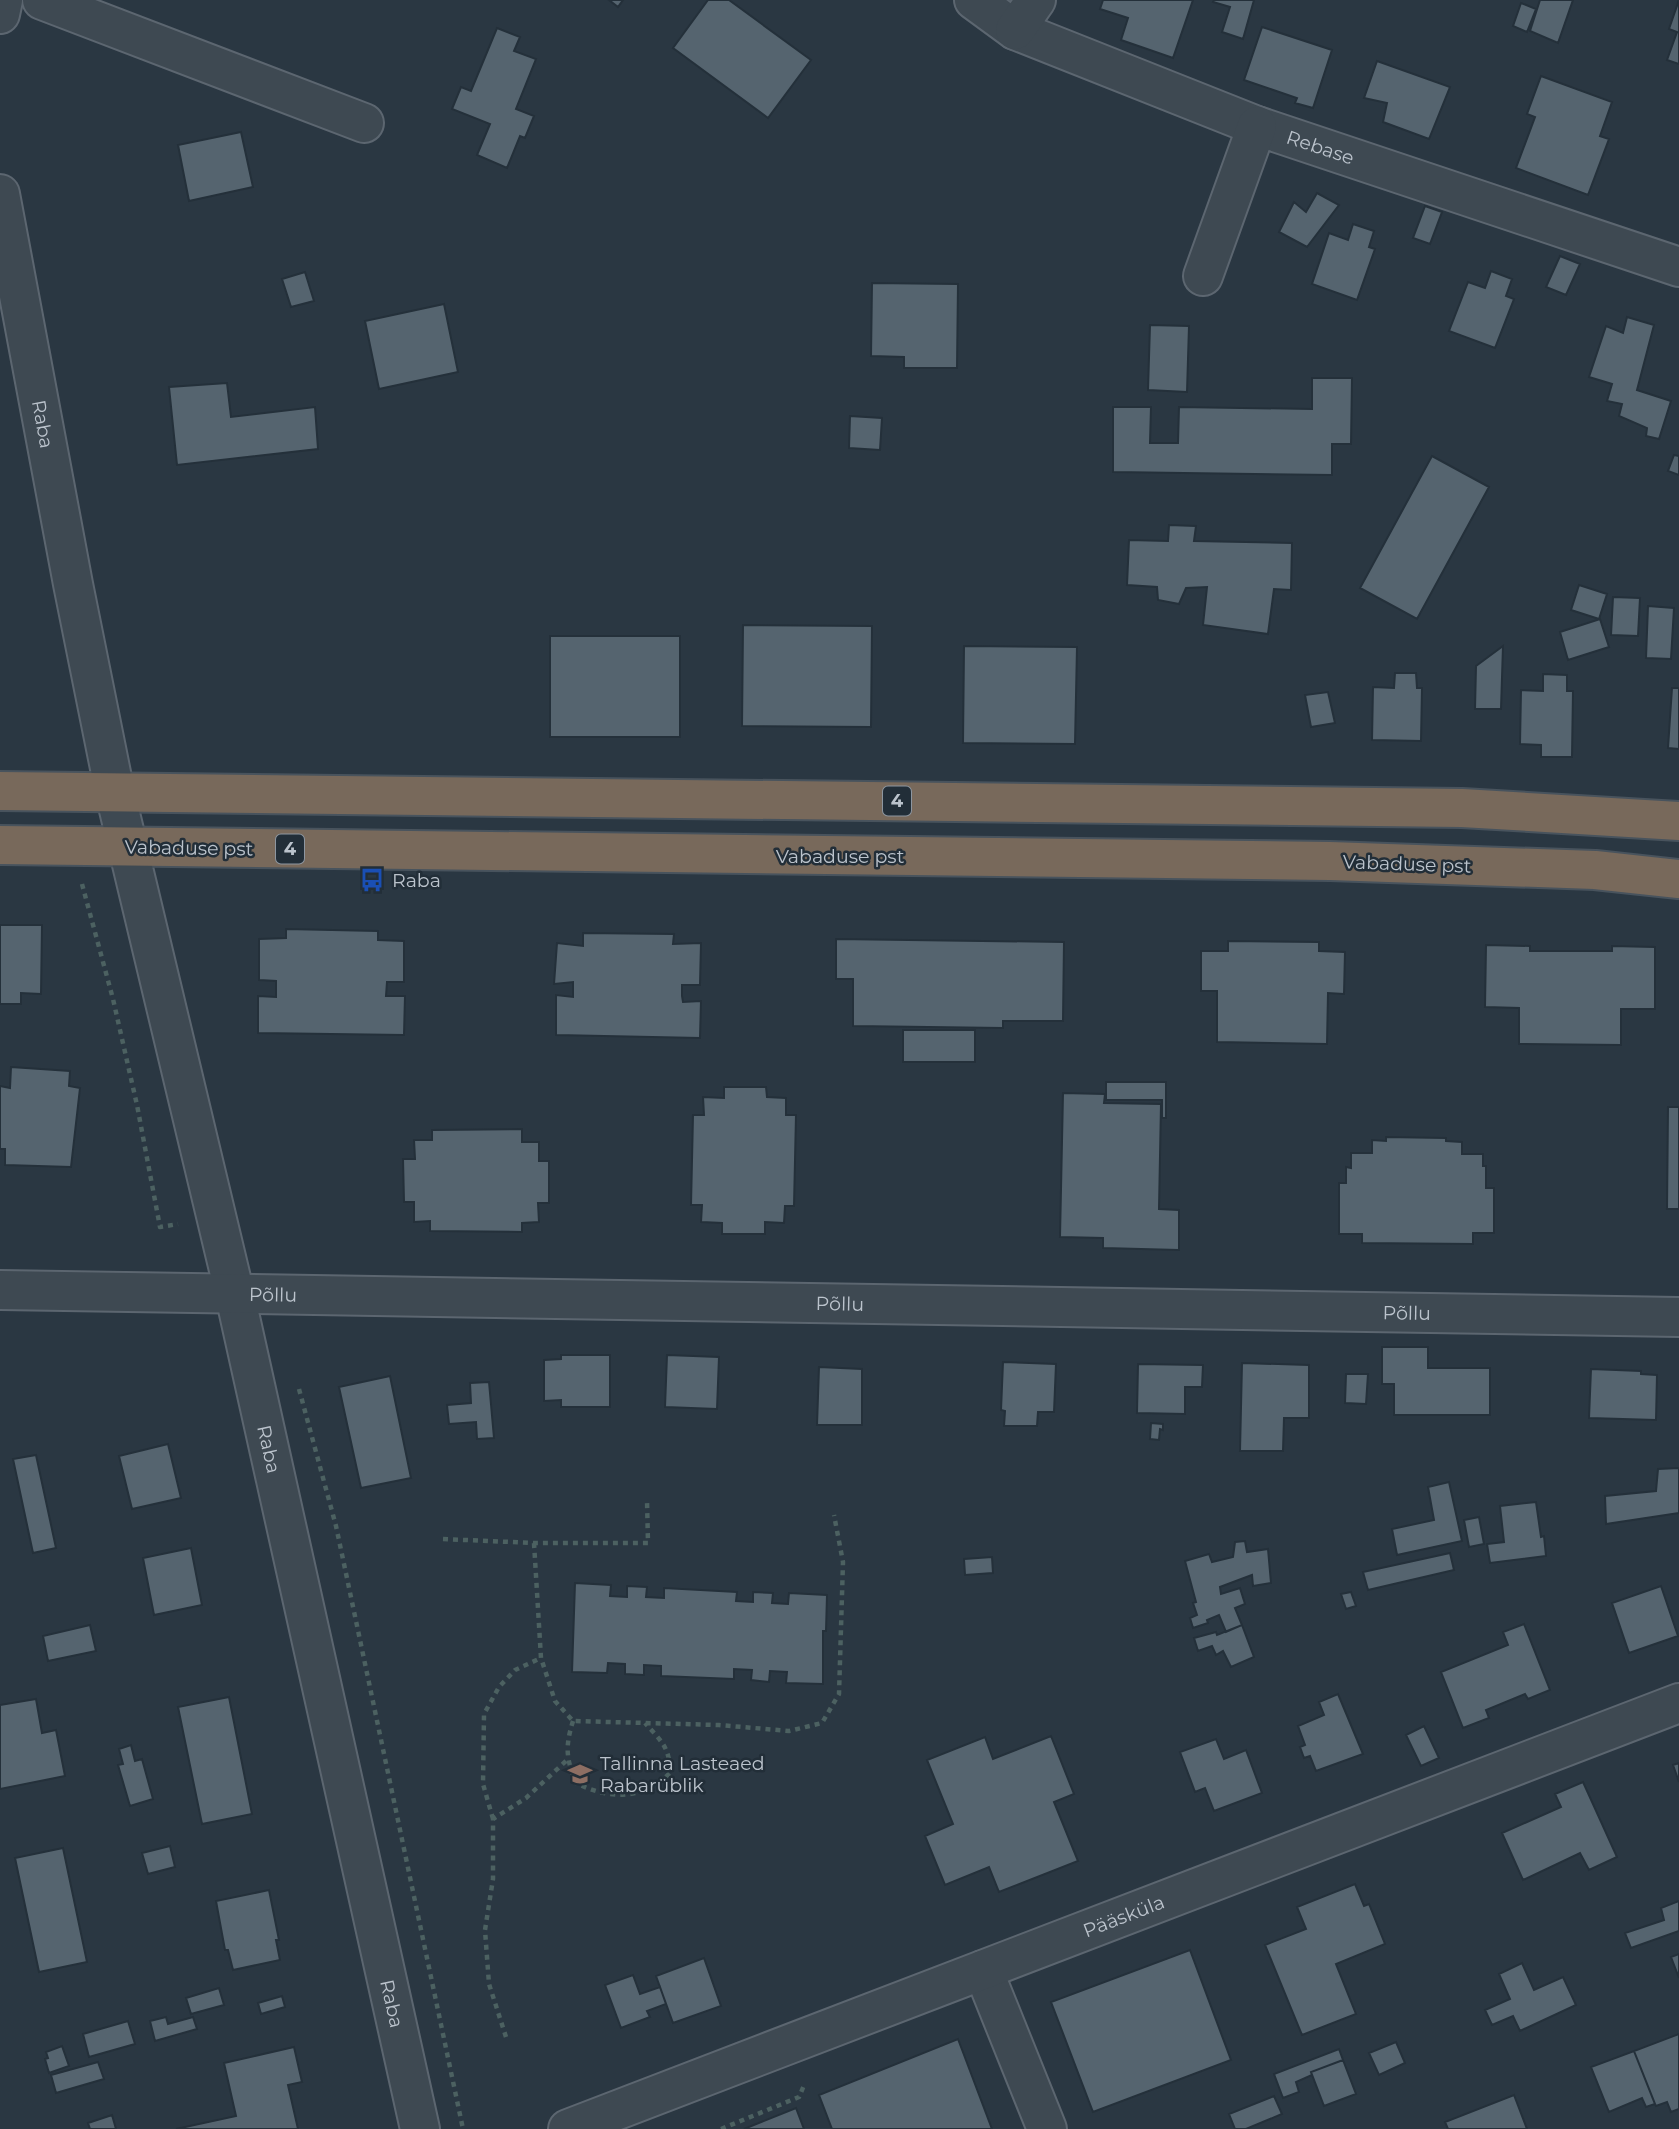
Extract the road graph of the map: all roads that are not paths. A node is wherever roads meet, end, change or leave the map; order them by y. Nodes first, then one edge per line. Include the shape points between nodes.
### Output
1 (3, 0) edge
2 (42, 0) edge
3 (974, 0) edge
4 (0, 14) edge
5 (1025, 15) edge
6 (364, 123) dead end
7 (1257, 126) junction
8 (0, 194) edge
9 (1679, 267) edge
10 (1203, 276) dead end
11 (0, 791) edge
12 (115, 793) junction
13 (1679, 821) edge
14 (0, 845) edge
15 (130, 847) junction
16 (1679, 879) edge
17 (0, 1290) edge
18 (235, 1294) junction
19 (1679, 1317) edge
20 (1679, 1703) edge
21 (983, 1970) junction
22 (420, 2129) edge
23 (568, 2129) edge
24 (1047, 2129) edge

1 - 4 street
2 - 6 street
3 - 5 street, Rebase
5 - 7 street, Rebase
7 - 9 street, Rebase
7 - 10 street
8 - 12 street, Raba
11 - 12 highway, 4
12 - 13 highway, 4 via 1424,807
12 - 15 street, Raba
14 - 15 highway, Vabaduse pst / 4
15 - 16 highway, Vabaduse pst / 4 via 1330,861 1595,870
15 - 18 street, Raba
17 - 18 street, Põllu
18 - 19 street, Põllu
18 - 22 street, Raba
20 - 21 street, Pääsküla
21 - 23 street, Pääsküla
21 - 24 street

